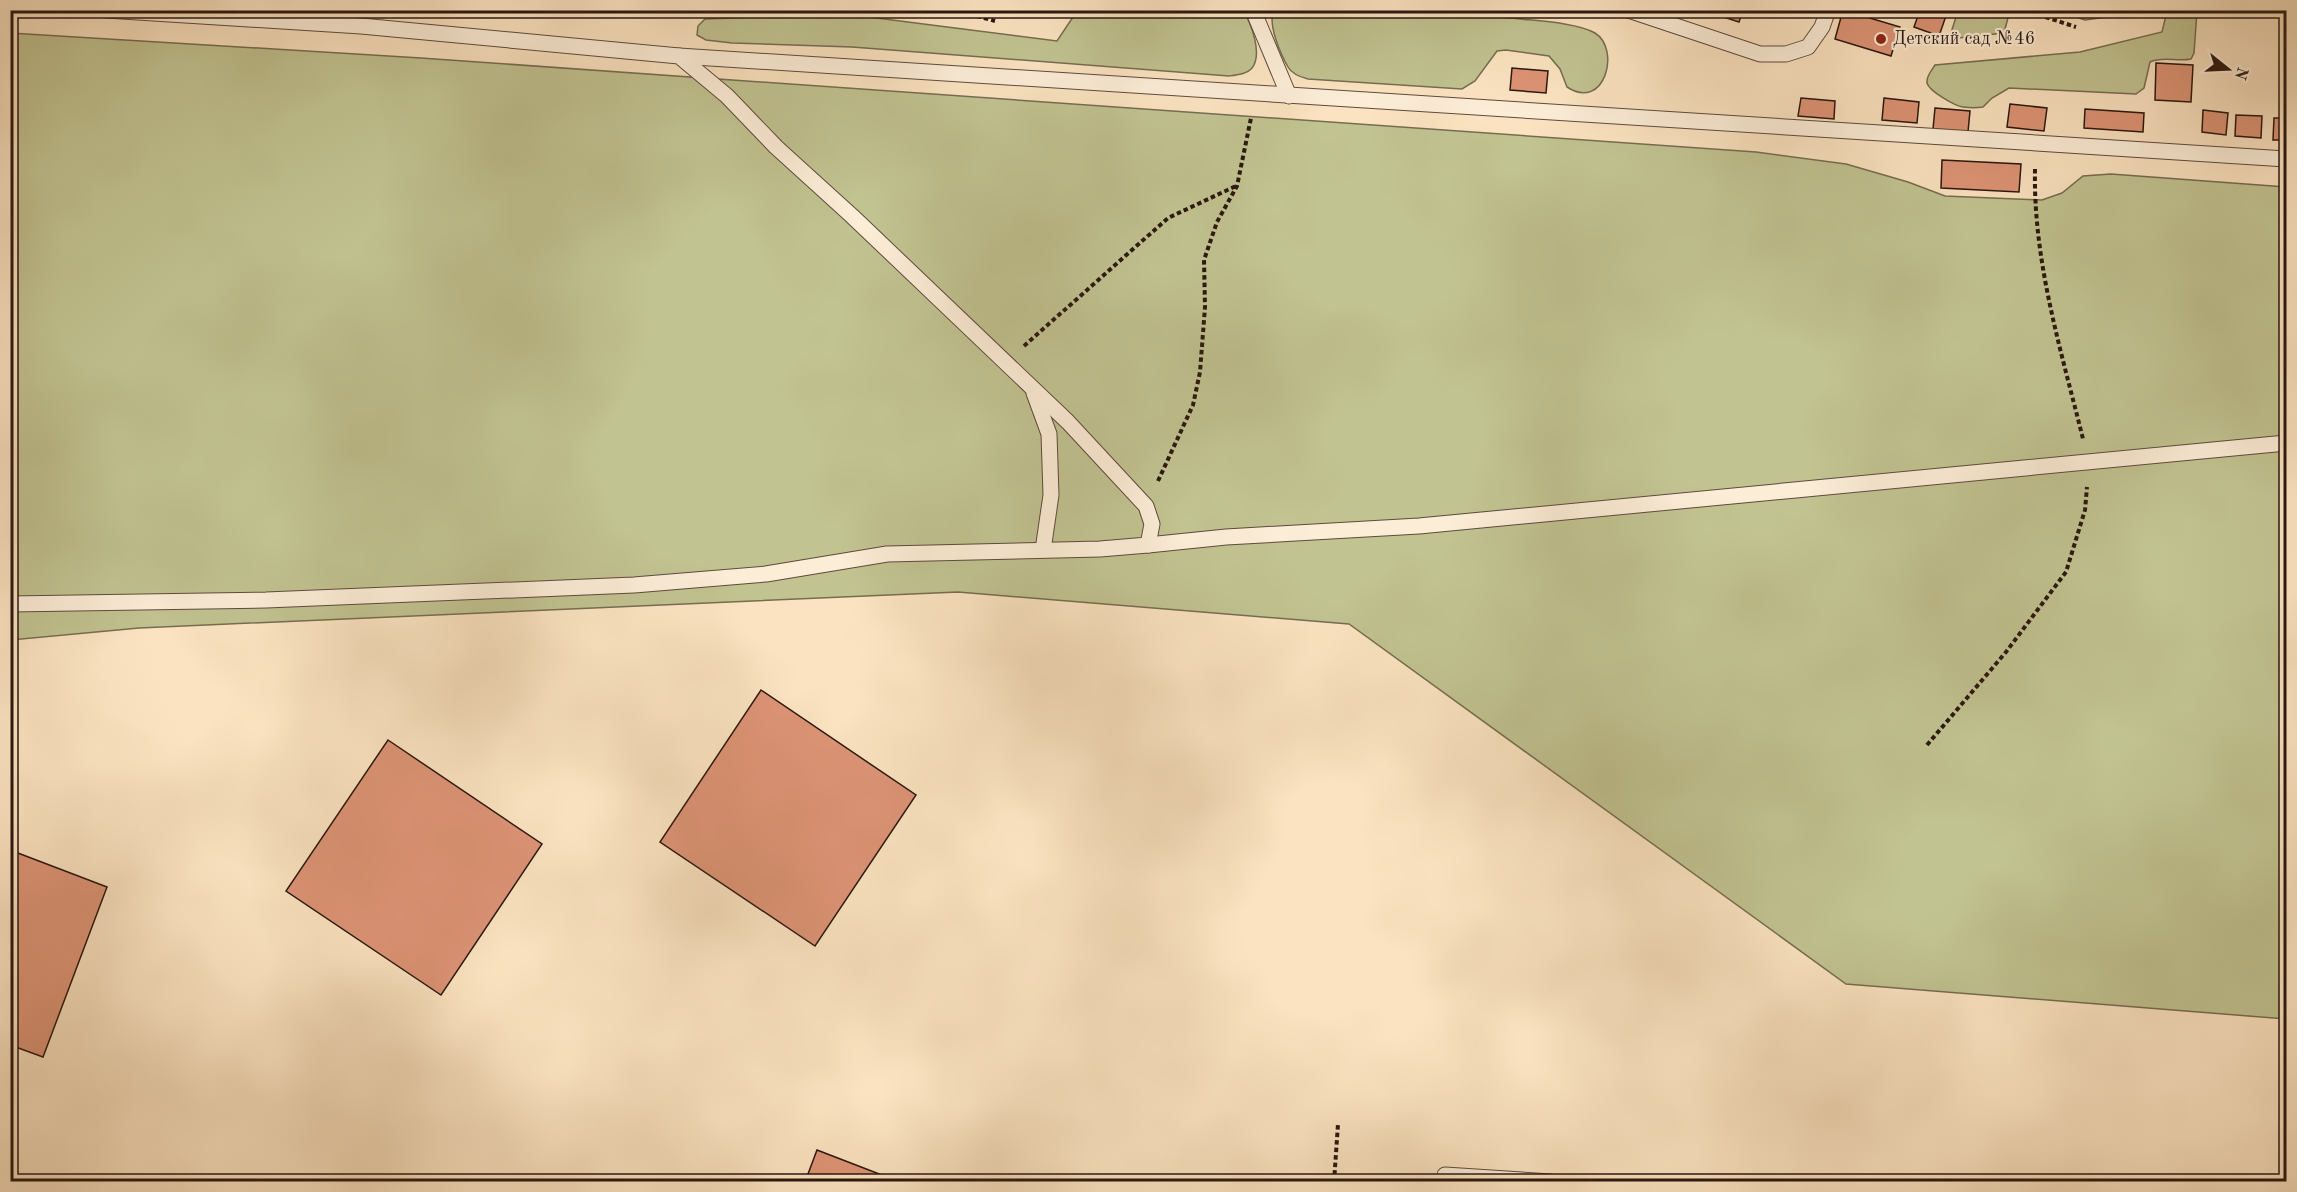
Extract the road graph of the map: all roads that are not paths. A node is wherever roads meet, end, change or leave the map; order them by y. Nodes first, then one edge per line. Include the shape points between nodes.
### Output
1 (106, 10) edge
2 (1253, 10) edge
3 (1628, 10) edge
4 (1828, 10) edge
5 (679, 56) junction
6 (1289, 96) junction
7 (2286, 159) edge
8 (1032, 387) junction
9 (2286, 443) edge
10 (1149, 545) junction
11 (1043, 550) junction
12 (10, 604) edge
13 (1445, 1175) dead end
14 (1551, 1182) edge

1 - 5 lane via 361,26
2 - 6 lane
3 - 4 lane via 1760,54 1786,54 1808,47
5 - 6 lane
5 - 8 lane via 727,96 776,147
6 - 7 lane
8 - 10 lane via 1146,506 1152,524
8 - 11 lane via 1049,434 1051,495
9 - 10 lane via 1419,526
10 - 11 lane
11 - 12 lane via 888,554 766,574 611,586 277,600
13 - 14 lane

